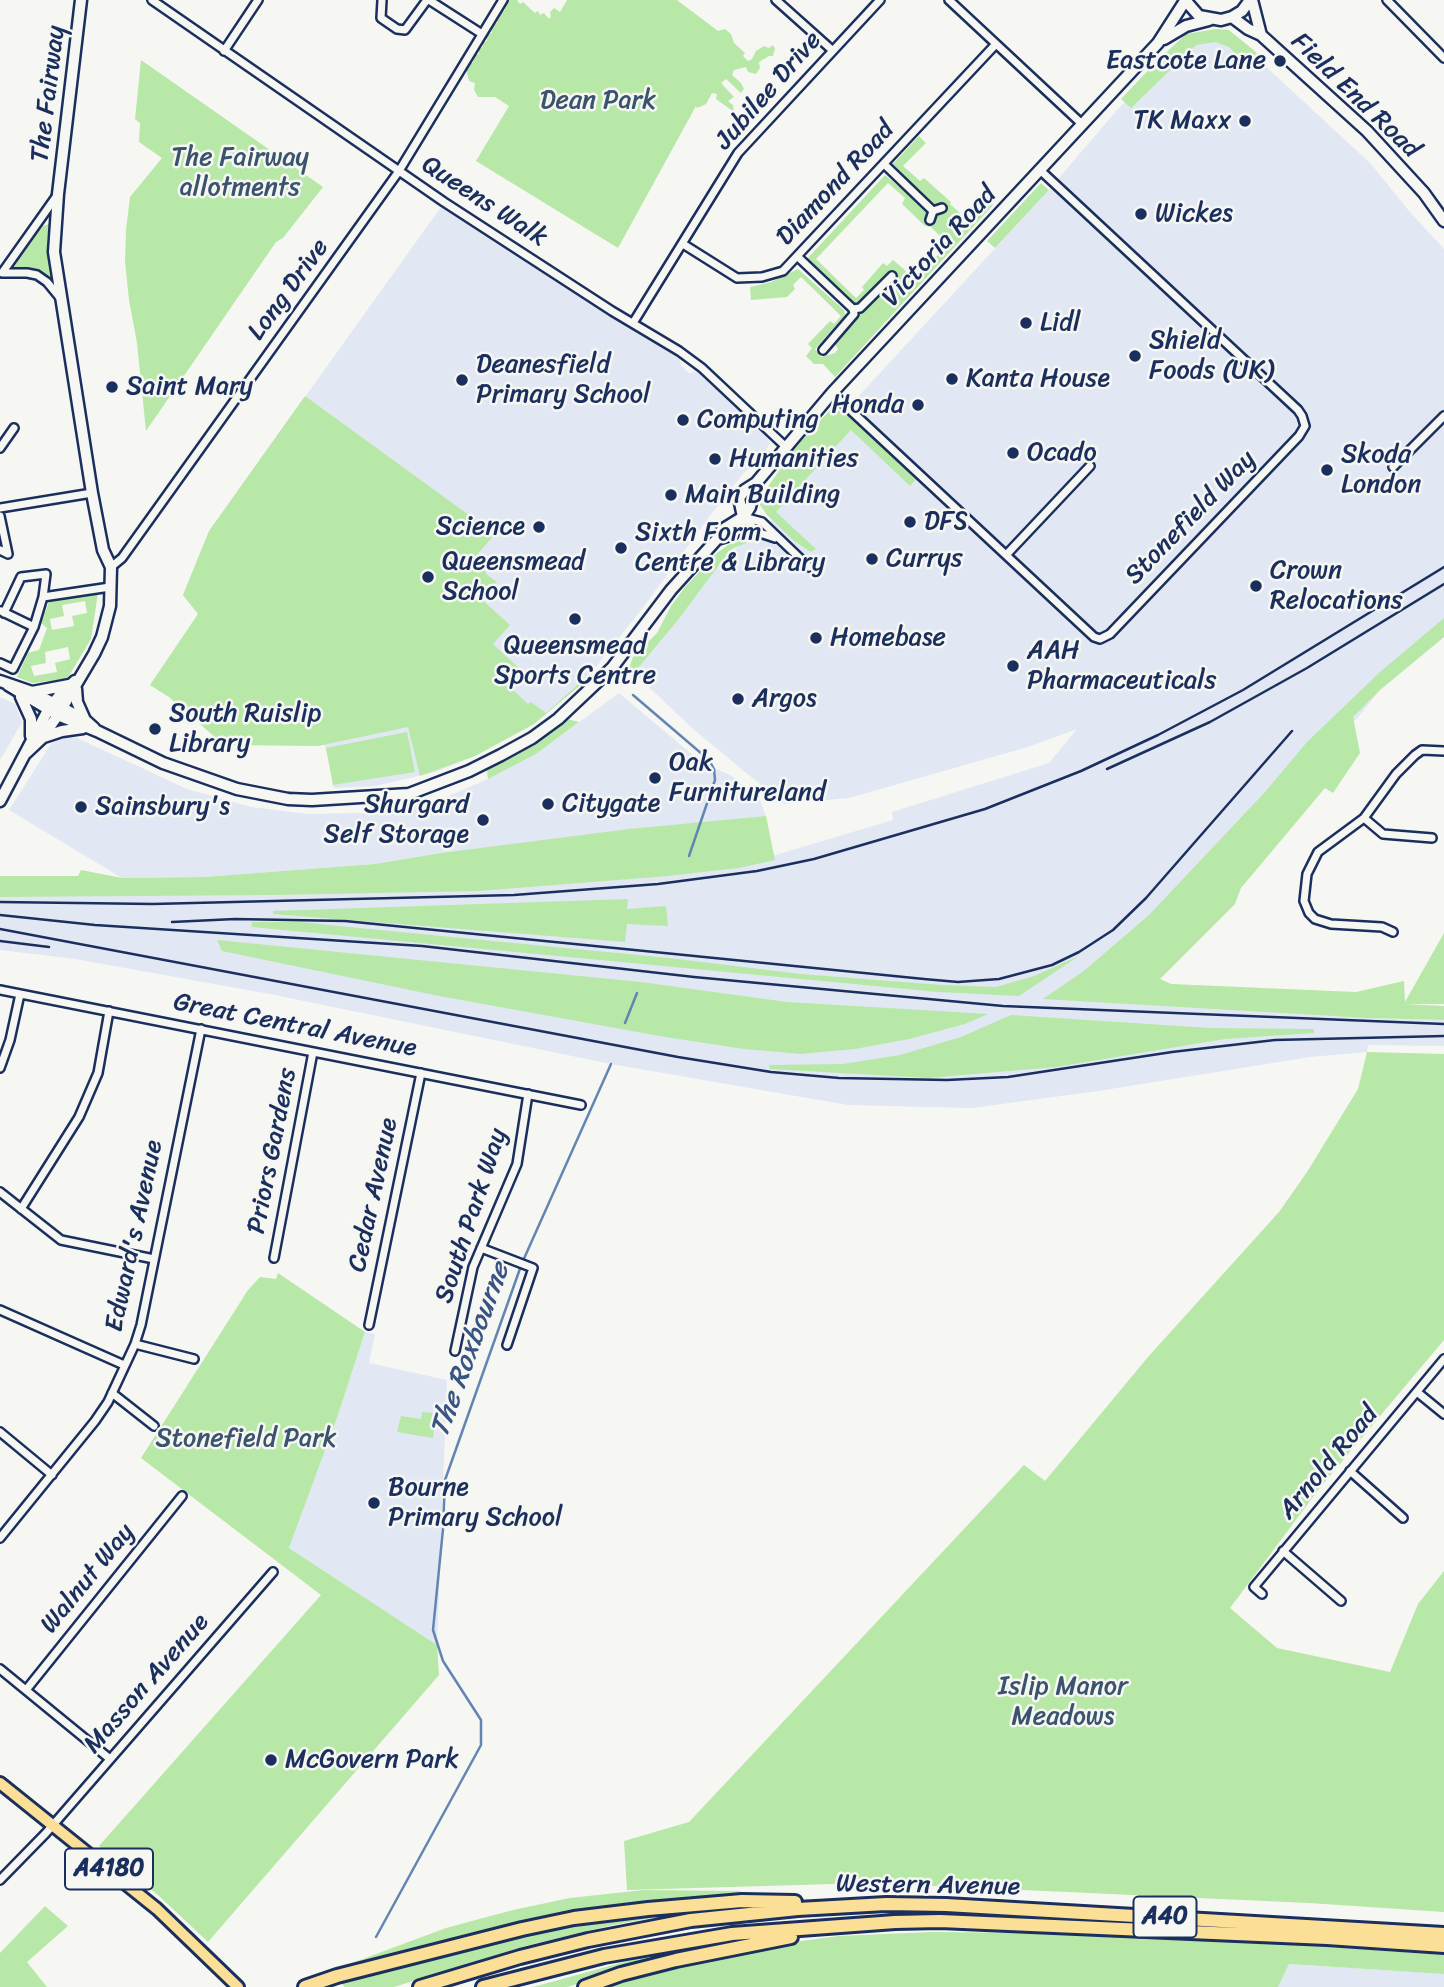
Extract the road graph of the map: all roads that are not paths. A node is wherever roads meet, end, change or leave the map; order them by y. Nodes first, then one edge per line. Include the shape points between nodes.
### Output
1 (81, 0) edge
2 (152, 0) edge
3 (258, 0) edge
4 (382, 0) edge
5 (428, 0) edge
6 (503, 0) edge
7 (776, 0) edge
8 (880, 0) edge
9 (949, 0) edge
10 (1185, 0) edge
11 (1251, 0) edge
12 (1387, 0) edge
13 (1233, 17) junction
14 (1209, 20) junction
15 (482, 34) junction
16 (1261, 35) junction
17 (1158, 43) junction
18 (996, 44) junction
19 (832, 50) junction
20 (224, 51) junction
21 (1444, 58) edge
22 (1083, 125) junction
23 (884, 164) junction
24 (1041, 170) junction
25 (399, 171) junction
26 (58, 194) junction
27 (942, 208) dead end
28 (933, 211) junction
29 (56, 220) junction
30 (930, 220) dead end
31 (1444, 221) edge
32 (32, 230) junction
33 (683, 244) junction
34 (797, 257) junction
35 (1, 274) edge
36 (892, 276) dead end
37 (61, 299) junction
38 (853, 309) junction
39 (633, 323) junction
40 (823, 349) dead end
41 (832, 393) junction
42 (1444, 416) edge
43 (13, 428) dead end
44 (786, 447) junction
45 (0, 448) edge
46 (1090, 466) dead end
47 (1393, 467) dead end
48 (92, 493) junction
49 (0, 508) edge
50 (0, 516) edge
51 (743, 517) junction
52 (0, 550) edge
53 (1007, 554) junction
54 (111, 567) junction
55 (810, 567) dead end
56 (110, 587) junction
57 (43, 597) junction
58 (2, 612) edge
59 (34, 626) junction
60 (0, 663) edge
61 (77, 680) junction
62 (4, 683) edge
63 (32, 692) junction
64 (19, 694) junction
65 (55, 709) junction
66 (90, 726) junction
67 (42, 738) junction
68 (28, 748) junction
69 (1444, 751) edge
70 (0, 802) edge
71 (1364, 818) junction
72 (1432, 838) dead end
73 (1393, 932) dead end
74 (0, 990) edge
75 (20, 994) junction
76 (109, 1011) junction
77 (201, 1029) junction
78 (313, 1052) junction
79 (0, 1068) edge
80 (421, 1073) junction
81 (528, 1094) junction
82 (581, 1105) dead end
83 (0, 1192) edge
84 (20, 1209) junction
85 (481, 1248) junction
86 (274, 1258) dead end
87 (154, 1259) junction
88 (0, 1310) edge
89 (369, 1325) dead end
90 (135, 1344) junction
91 (507, 1345) dead end
92 (455, 1351) dead end
93 (194, 1359) dead end
94 (1444, 1359) edge
95 (124, 1365) junction
96 (1417, 1392) junction
97 (112, 1394) junction
98 (1444, 1414) edge
99 (154, 1426) dead end
100 (0, 1432) edge
101 (1350, 1471) junction
102 (52, 1475) junction
103 (182, 1496) dead end
104 (1403, 1518) dead end
105 (0, 1538) edge
106 (1283, 1551) junction
107 (273, 1572) dead end
108 (1262, 1594) dead end
109 (1341, 1601) dead end
110 (0, 1669) edge
111 (26, 1690) junction
112 (110, 1759) junction
113 (0, 1783) edge
114 (54, 1824) junction
115 (1, 1878) edge
116 (886, 1905) junction
117 (895, 1922) junction
118 (1444, 1934) edge
119 (1444, 1946) edge
120 (212, 1963) junction
121 (229, 1987) edge
122 (238, 1987) edge
123 (305, 1987) edge
124 (420, 1987) edge
125 (483, 1987) edge
126 (585, 1987) edge

1 - 26 street, The Fairway
2 - 20 street, Queens Walk
3 - 20 street
4 - 5 street via 381,18 405,30
5 - 15 street
6 - 15 street, Long Drive
7 - 19 street
8 - 19 street, Jubilee Drive
9 - 18 street
10 - 14 street
10 - 17 street, Victoria Road
11 - 13 street
11 - 16 street, Field End Road
12 - 21 street
13 - 14 street, Victoria Road
13 - 16 street, Field End Road
14 - 17 street, Victoria Road via 1186,26
15 - 25 street, Long Drive
16 - 31 street, Field End Road via 1367,131
17 - 22 street, Victoria Road
18 - 22 street
18 - 23 street, Diamond Road
19 - 33 street, Jubilee Drive via 743,146
20 - 25 street, Queens Walk
22 - 24 street, Victoria Road
23 - 28 street
23 - 34 street, Diamond Road
24 - 41 street, Victoria Road
24 - 53 street, Stonefield Way via 1298,410 1305,426 1105,638 1094,637
25 - 39 street, Queens Walk
25 - 54 street, Long Drive
26 - 29 street, The Fairway
26 - 32 street, The Fairway
27 - 28 street
28 - 30 street
29 - 32 street via 44,221
29 - 37 street, The Fairway via 54,252
32 - 35 street, The Fairway
33 - 34 street, Diamond Road via 737,278 783,271
33 - 39 street, Jubilee Drive
34 - 38 street
35 - 37 street, The Fairway via 37,275
36 - 38 street via 860,308
37 - 48 street, The Fairway
38 - 40 street via 854,314
39 - 44 street, Queens Walk via 702,368
41 - 44 street, Victoria Road
41 - 53 street, Stonefield Way
42 - 47 street
43 - 45 street
44 - 51 street, Victoria Road via 756,483
46 - 53 street
48 - 49 street
48 - 54 street, The Fairway via 103,550
50 - 52 street via 8,554
51 - 55 street via 757,532 779,539
51 - 66 street, Victoria Road via 733,534 718,539 671,590 612,668 558,719 469,771 409,794 337,801 259,794 183,772
54 - 56 street
56 - 57 street
56 - 61 street via 102,637
57 - 58 street via 46,574 20,577
57 - 59 street
58 - 59 street
59 - 60 street via 13,669
61 - 63 street
61 - 65 street
61 - 66 street via 76,699
62 - 63 street, Victoria Road
62 - 64 street, Victoria Road
63 - 65 street, Victoria Road
64 - 65 street, Victoria Road
64 - 68 street via 32,726
65 - 66 street, Victoria Road
65 - 67 street
65 - 68 street
66 - 67 street
67 - 68 street
68 - 70 street
69 - 71 street via 1422,750 1415,755
71 - 72 street via 1383,834
71 - 73 street via 1318,852 1307,873 1304,901 1309,913 1322,922
74 - 75 street, Great Central Avenue
75 - 76 street, Great Central Avenue
75 - 79 street
76 - 77 street, Great Central Avenue
76 - 84 street via 98,1073 79,1117
77 - 78 street, Great Central Avenue
77 - 87 street, Edward's Avenue
78 - 80 street, Great Central Avenue
78 - 86 street, Priors Gardens
80 - 81 street, Great Central Avenue
80 - 89 street, Cedar Avenue
81 - 82 street, Great Central Avenue
81 - 85 street, South Park Way via 517,1164
83 - 84 street
84 - 87 street via 61,1240
85 - 91 street via 533,1268
85 - 92 street, South Park Way
87 - 90 street, Edward's Avenue
88 - 95 street
90 - 93 street
90 - 95 street, Edward's Avenue
94 - 96 street, Arnold Road
95 - 97 street, Edward's Avenue
96 - 98 street
96 - 101 street, Arnold Road
97 - 99 street
97 - 102 street, Edward's Avenue
100 - 102 street
101 - 104 street
101 - 106 street, Arnold Road
102 - 105 street, Edward's Avenue
103 - 111 street, Walnut Way
106 - 108 street, Arnold Road via 1254,1587
106 - 109 street
107 - 112 street, Masson Avenue
110 - 111 street
111 - 112 street
112 - 114 street, Masson Avenue
113 - 114 main road, A4180
114 - 115 street, Masson Avenue
114 - 120 main road, A4180 via 157,1909
116 - 118 highway, Western Avenue / A40
116 - 123 highway via 742,1900 574,1919
116 - 124 highway, Western Avenue / A40 via 691,1920 588,1940
117 - 119 highway, Western Avenue / A40 via 954,1921
117 - 125 highway, Western Avenue / A40 via 732,1934 604,1956
117 - 126 highway via 766,1941 676,1960
120 - 121 main road, A4180
120 - 122 main road, A4180

